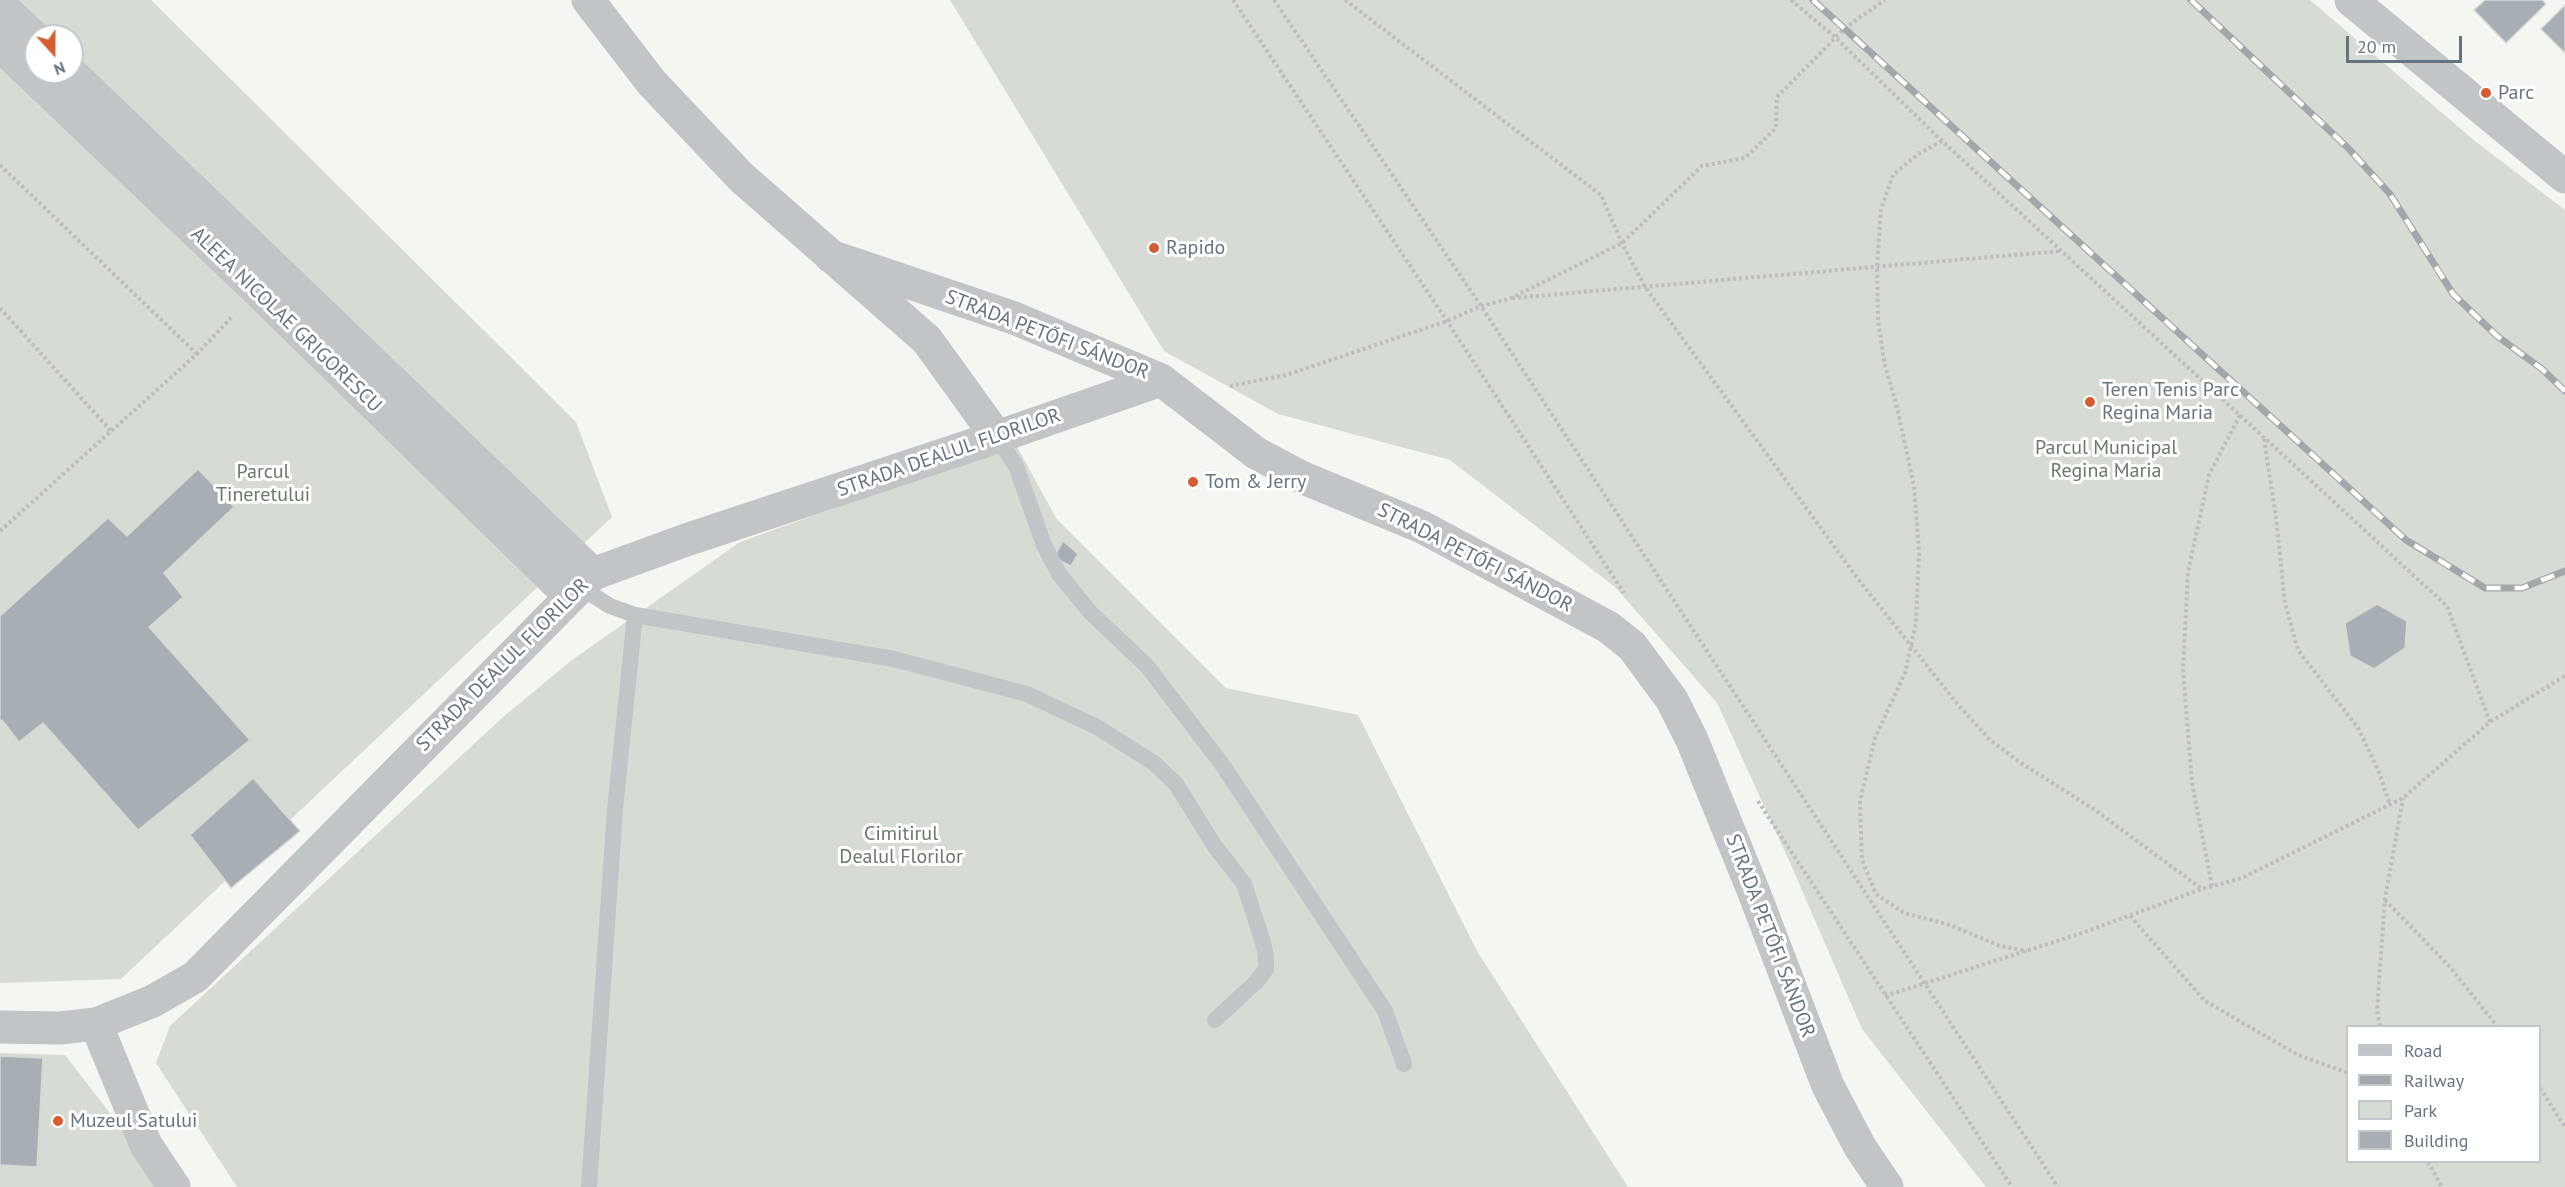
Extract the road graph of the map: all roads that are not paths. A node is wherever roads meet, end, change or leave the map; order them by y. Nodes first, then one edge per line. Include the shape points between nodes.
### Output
1 (588, 0) edge
2 (2351, 0) edge
3 (0, 4) edge
4 (24, 27) edge
5 (0, 45) edge
6 (82, 84) edge
7 (2565, 177) edge
8 (830, 256) junction
9 (1171, 388) junction
10 (998, 437) junction
11 (581, 585) junction
12 (635, 615) junction
13 (1215, 1020) dead end
14 (96, 1024) junction
15 (0, 1027) edge
16 (1404, 1064) dead end
17 (174, 1187) edge
18 (589, 1187) edge
19 (1887, 1187) edge

1 - 8 street, STRADA PETŐFI SÁNDOR via 652,83 724,160
2 - 7 street
3 - 4 street
5 - 11 street, ALEEA NICOLAE GRIGORESCU via 258,291
6 - 11 street, ALEEA NICOLAE GRIGORESCU
8 - 9 street, STRADA PETŐFI SÁNDOR via 1014,318
8 - 10 street via 927,340
9 - 10 street, STRADA DEALUL FLORILOR
9 - 19 street, STRADA PETŐFI SÁNDOR via 1256,453 1301,477 1422,527 1608,627 1632,646 1672,700 1692,740 1828,1086 1860,1147
10 - 11 street, STRADA DEALUL FLORILOR via 686,540
10 - 16 lane via 1016,466 1044,545 1059,574 1090,612 1148,666 1224,767 1385,1011
11 - 12 lane via 610,606
11 - 14 street, STRADA DEALUL FLORILOR via 195,977 153,1001
12 - 13 lane via 894,658 1007,688 1054,706 1154,763 1176,784 1244,884 1264,948 1266,969
12 - 18 lane via 615,809
14 - 15 street, STRADA DEALUL FLORILOR
14 - 17 street via 146,1145

